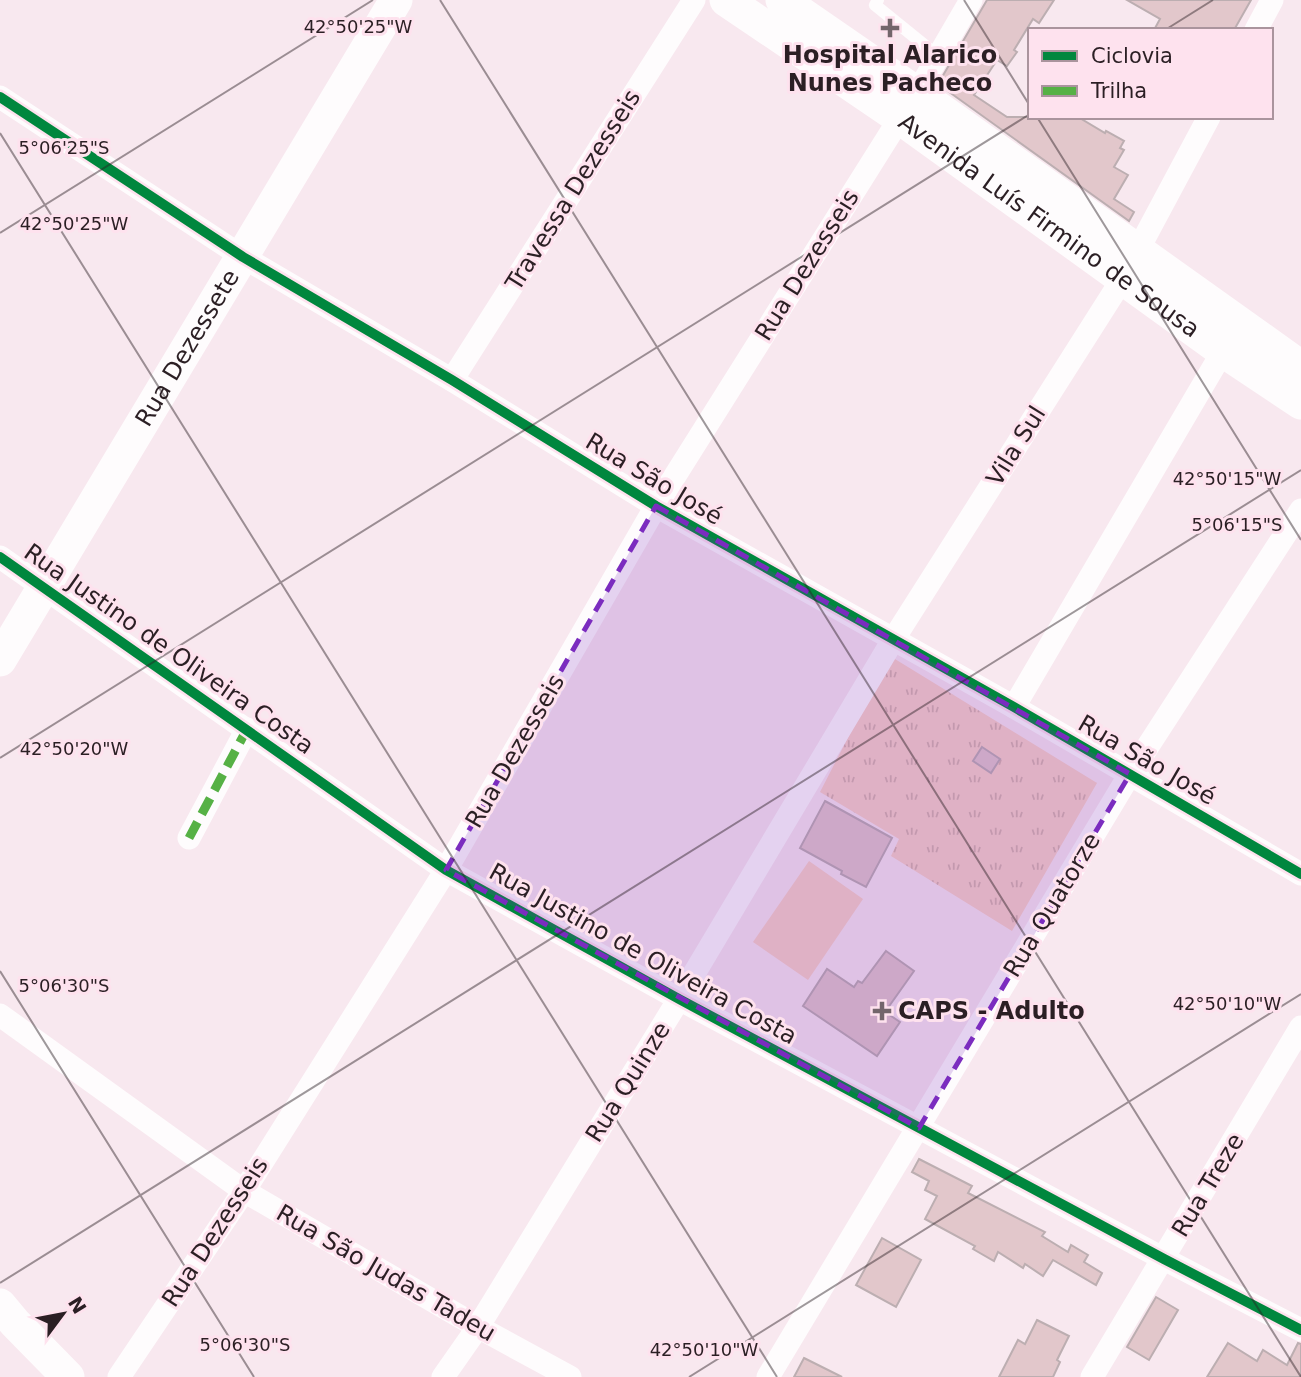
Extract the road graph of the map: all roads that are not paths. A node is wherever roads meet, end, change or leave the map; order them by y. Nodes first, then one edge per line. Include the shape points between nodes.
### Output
1 (396, 0) edge
2 (694, 0) edge
3 (726, 0) edge
4 (782, 0) edge
5 (971, 0) edge
6 (1272, 0) edge
7 (873, 2) edge
8 (1257, 28) edge
9 (938, 56) junction
10 (0, 97) edge
11 (908, 106) junction
12 (1208, 119) edge
13 (243, 257) junction
14 (1130, 265) junction
15 (1223, 351) junction
16 (1301, 367) edge
17 (452, 380) junction
18 (1301, 403) edge
19 (656, 506) junction
20 (1301, 510) edge
21 (0, 557) edge
22 (44, 587) junction
23 (893, 640) junction
24 (0, 660) edge
25 (1014, 707) junction
26 (247, 729) junction
27 (1130, 774) junction
28 (189, 838) dead end
29 (446, 870) junction
30 (1301, 874) edge
31 (679, 999) junction
32 (0, 1015) edge
33 (1301, 1027) edge
34 (919, 1128) junction
35 (244, 1191) junction
36 (1164, 1259) junction
37 (0, 1305) edge
38 (478, 1327) junction
39 (1301, 1330) edge
40 (0, 1335) edge
41 (38, 1377) edge
42 (68, 1377) edge
43 (119, 1377) edge
44 (443, 1377) edge
45 (570, 1377) edge
46 (768, 1377) edge
47 (1092, 1377) edge

1 - 13 main road, Rua Dezessete
2 - 17 street, Travessa Dezesseis
3 - 11 main road, Avenida Luís Firmino de Sousa
4 - 11 main road, Avenida Luís Firmino de Sousa
5 - 9 street, Rua Dezesseis
6 - 8 street
7 - 9 lane
9 - 11 street, Rua Dezesseis
10 - 13 street, Rua São José
11 - 14 main road, Avenida Luís Firmino de Sousa
11 - 19 street, Rua Dezesseis
12 - 14 street
13 - 17 street, Rua São José
13 - 22 main road, Rua Dezessete
14 - 15 main road, Avenida Luís Firmino de Sousa
14 - 16 main road, Avenida Luís Firmino de Sousa
14 - 23 street, Vila Sul
15 - 18 main road, Avenida Luís Firmino de Sousa
15 - 25 street
17 - 19 street, Rua São José
19 - 23 street, Rua São José
19 - 29 street, Rua Dezesseis
20 - 27 street, Rua Quatorze
21 - 22 street, Rua Justino de Oliveira Costa
22 - 24 main road, Rua Dezessete
22 - 26 street, Rua Justino de Oliveira Costa
23 - 25 street, Rua São José
23 - 31 street, Rua Quinze
25 - 27 street, Rua São José
26 - 28 street
26 - 29 street, Rua Justino de Oliveira Costa
27 - 30 street, Rua São José
27 - 34 street, Rua Quatorze
29 - 31 street, Rua Justino de Oliveira Costa
29 - 35 street, Rua Dezesseis
31 - 34 street, Rua Justino de Oliveira Costa
31 - 38 street, Rua Quinze
32 - 35 street, Rua São Judas Tadeu
33 - 36 street, Rua Treze
34 - 36 street, Rua Justino de Oliveira Costa
34 - 46 street, Rua Quatorze
35 - 38 street, Rua São Judas Tadeu
35 - 43 street, Rua Dezesseis
36 - 39 street, Rua Justino de Oliveira Costa
36 - 47 street, Rua Treze
37 - 42 main road
38 - 44 street, Rua Quinze
38 - 45 street, Rua São Judas Tadeu
40 - 41 main road

